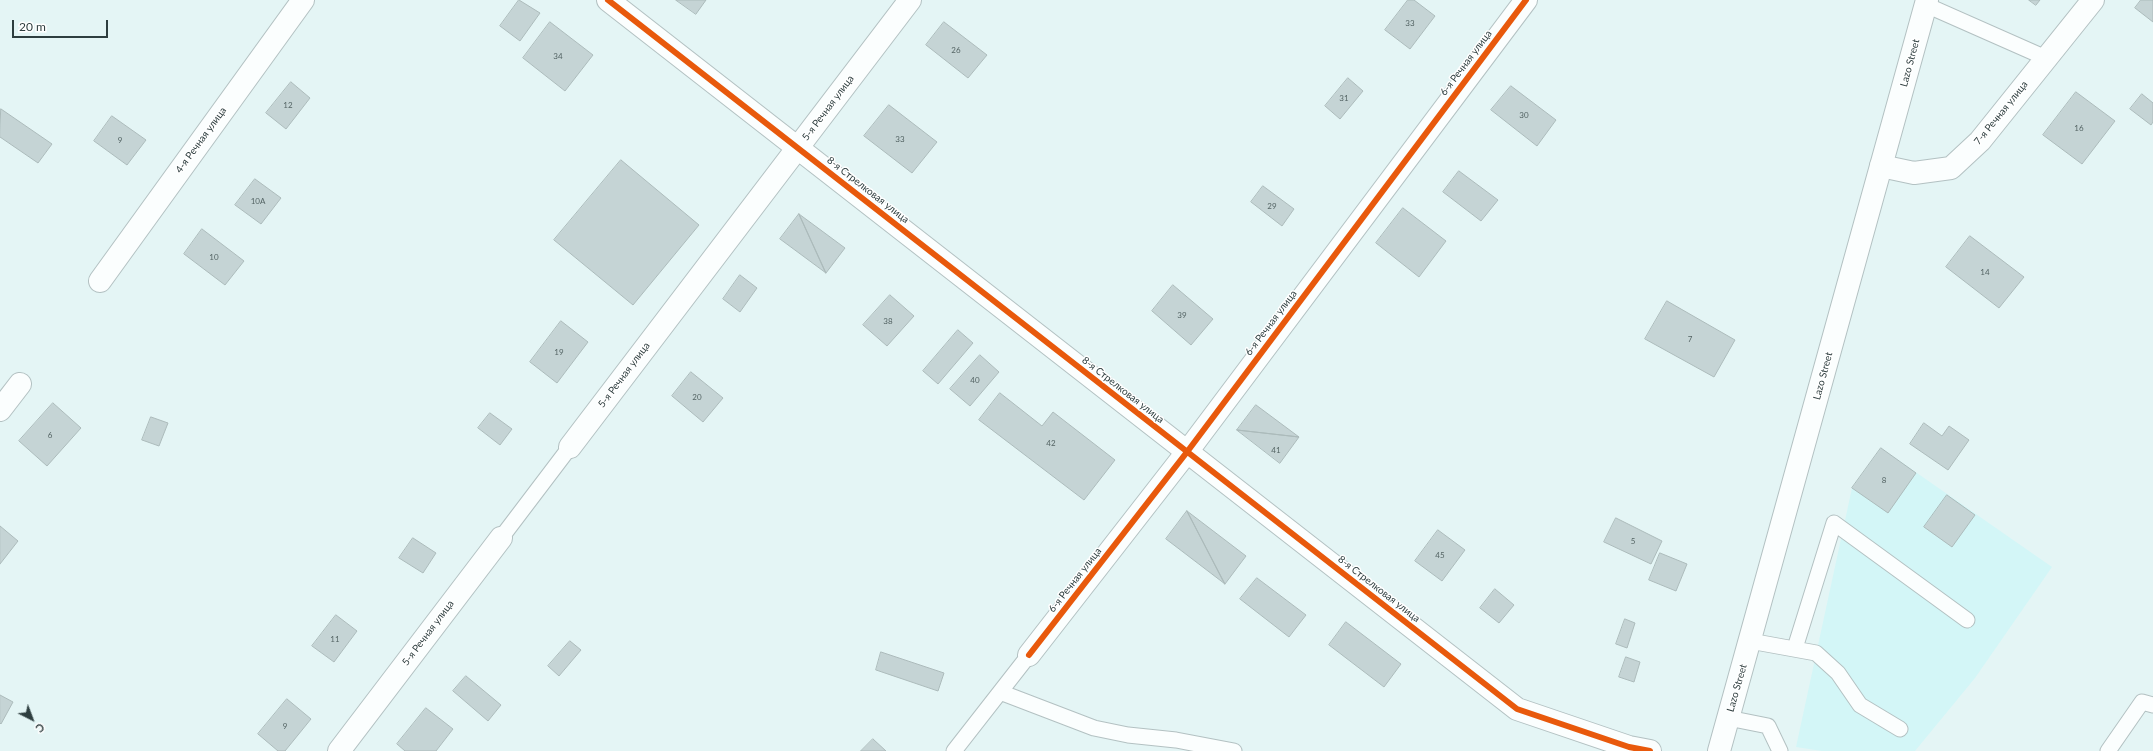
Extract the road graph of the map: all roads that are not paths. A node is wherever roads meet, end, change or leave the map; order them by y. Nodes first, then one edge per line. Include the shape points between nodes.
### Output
1 (303, 0) edge
2 (608, 0) edge
3 (910, 0) edge
4 (1526, 0) edge
5 (2094, 0) edge
6 (1926, 2) edge
7 (2046, 58) junction
8 (798, 148) junction
9 (1880, 166) junction
10 (100, 281) dead end
11 (20, 384) dead end
12 (0, 410) edge
13 (570, 447) joint
14 (1187, 452) junction
15 (501, 538) joint
16 (1967, 620) dead end
17 (1750, 641) junction
18 (1795, 648) junction
19 (1030, 655) joint
20 (1004, 688) junction
21 (2153, 705) edge
22 (1728, 718) junction
23 (1900, 729) dead end
24 (1636, 750) edge
25 (339, 751) edge
26 (954, 751) edge
27 (1234, 751) edge
28 (1719, 751) edge
29 (1780, 751) edge
30 (2108, 751) edge

1 - 10 street, 4-я Речная улица
2 - 8 street, 8-я Стрелковая улица
3 - 8 street, 5-я Речная улица
4 - 14 street, 6-я Речная улица
5 - 7 street, 7-я Речная улица
6 - 7 lane
6 - 9 street, Lazo Street
7 - 9 street, 7-я Речная улица via 1980,141 1951,168 1914,173
8 - 13 street, 5-я Речная улица
8 - 14 street, 8-я Стрелковая улица
9 - 17 street, Lazo Street
11 - 12 street
13 - 15 lane, 5-я Речная улица
14 - 19 street, 6-я Речная улица
14 - 24 street, 8-я Стрелковая улица via 1517,709
15 - 25 street, 5-я Речная улица
16 - 18 lane via 1834,523
17 - 18 lane via 1785,649
17 - 22 street, Lazo Street
18 - 23 lane via 1816,653 1838,673 1860,705
19 - 20 lane, 6-я Речная улица
20 - 26 lane, 6-я Речная улица
20 - 27 lane via 1094,728
21 - 30 lane via 2142,702
22 - 28 street, Lazo Street
22 - 29 lane via 1768,726

